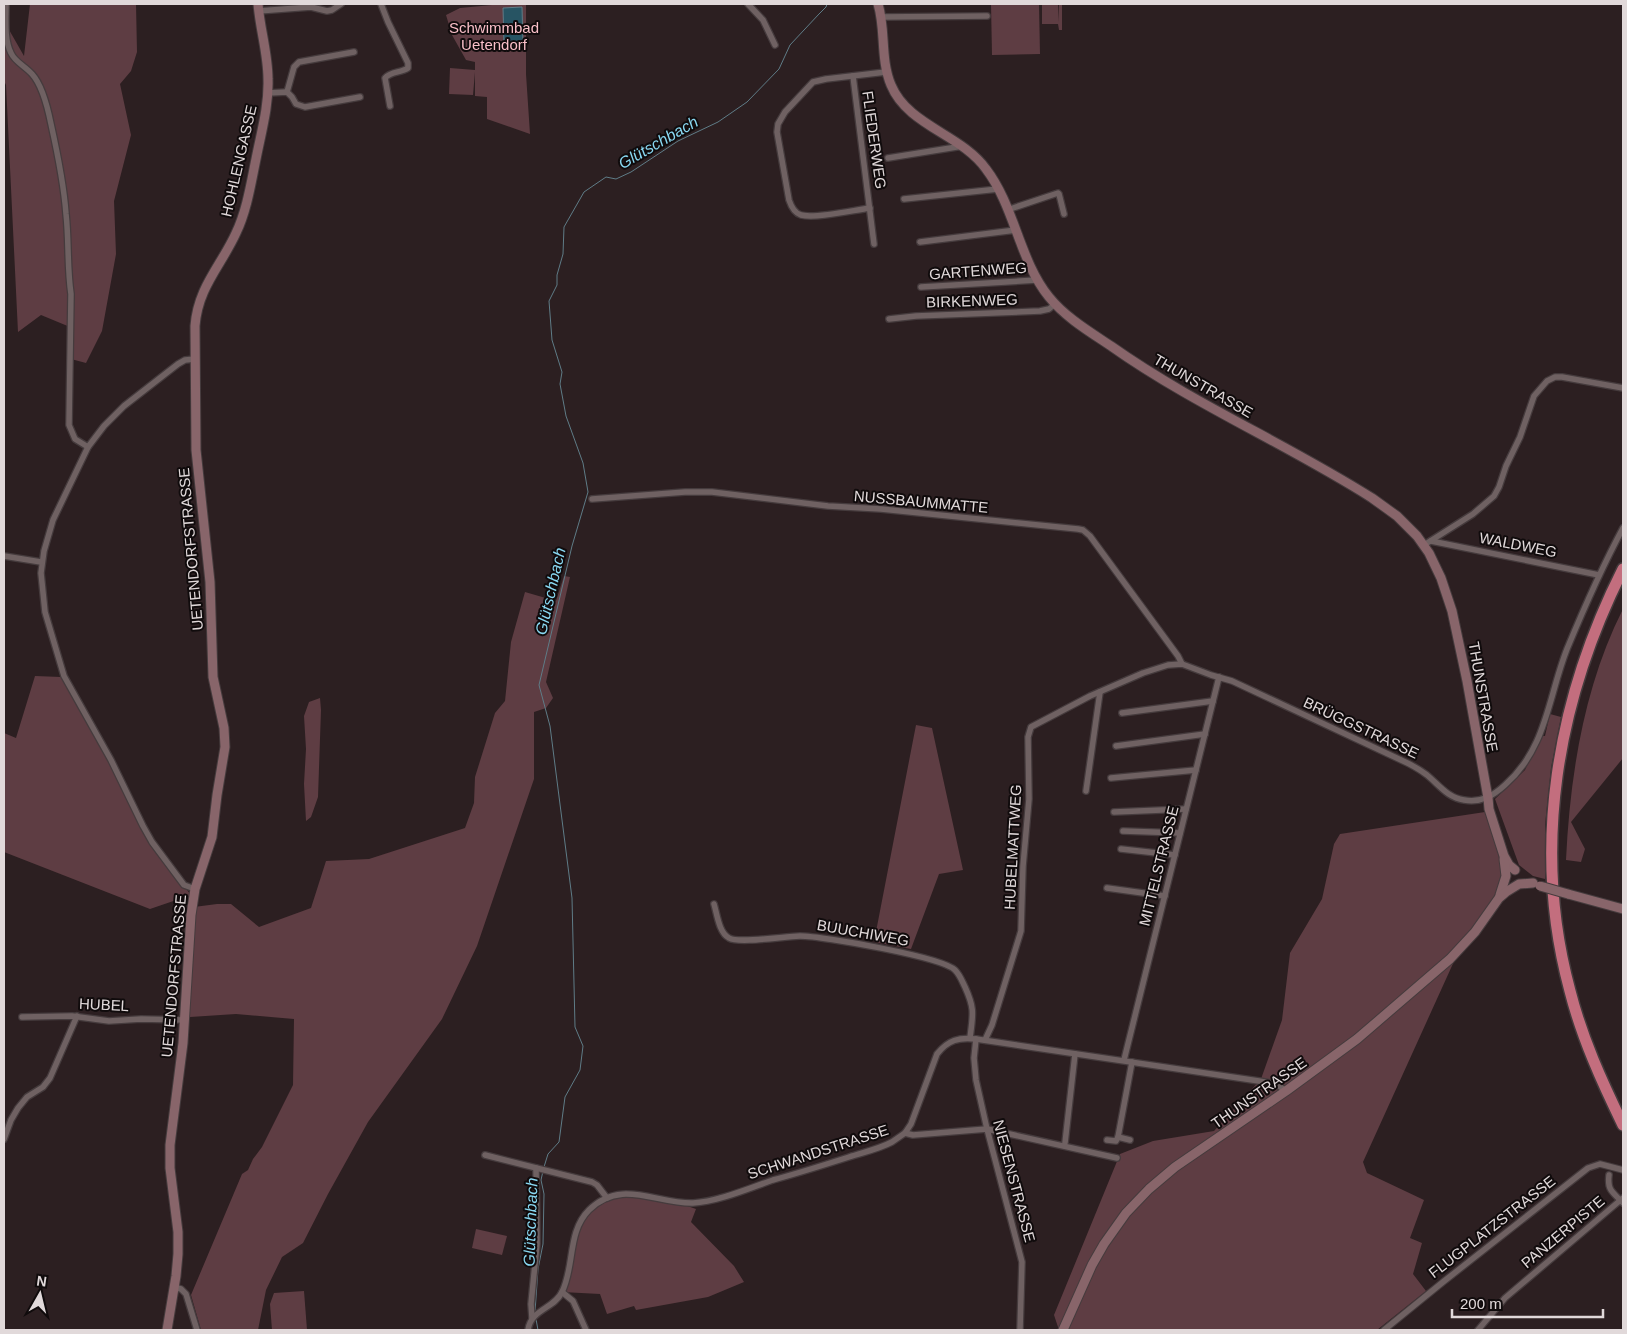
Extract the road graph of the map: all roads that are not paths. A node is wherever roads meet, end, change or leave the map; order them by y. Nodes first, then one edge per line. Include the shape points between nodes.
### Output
1 (6, 4) edge
2 (341, 4) edge
3 (381, 4) edge
4 (748, 4) edge
5 (878, 4) edge
6 (258, 8) edge
7 (881, 16) junction
8 (987, 16) dead end
9 (775, 46) dead end
10 (354, 52) dead end
11 (886, 72) junction
12 (853, 76) junction
13 (287, 92) junction
14 (268, 94) junction
15 (360, 97) dead end
16 (390, 106) dead end
17 (963, 146) junction
18 (888, 158) dead end
19 (998, 189) junction
20 (904, 199) dead end
21 (870, 208) junction
22 (1007, 210) junction
23 (1064, 214) dead end
24 (1016, 230) junction
25 (920, 242) dead end
26 (874, 244) dead end
27 (1037, 280) junction
28 (921, 287) dead end
29 (1056, 304) junction
30 (889, 319) dead end
31 (195, 359) junction
32 (1623, 388) edge
33 (88, 447) junction
34 (592, 499) dead end
35 (1623, 528) edge
36 (1428, 543) junction
37 (4, 556) edge
38 (41, 562) junction
39 (1623, 569) edge
40 (1599, 575) junction
41 (1623, 587) edge
42 (1182, 664) junction
43 (1219, 677) junction
44 (1100, 692) junction
45 (1213, 701) junction
46 (1122, 714) dead end
47 (1205, 734) junction
48 (1116, 746) dead end
49 (1196, 770) junction
50 (1111, 778) dead end
51 (1086, 791) dead end
52 (1488, 798) junction
53 (1186, 809) junction
54 (1114, 812) dead end
55 (1123, 831) dead end
56 (1180, 833) junction
57 (1121, 849) dead end
58 (1175, 855) junction
59 (1504, 856) junction
60 (1517, 871) junction
61 (1537, 884) junction
62 (1107, 888) dead end
63 (196, 889) junction
64 (1503, 891) junction
65 (1165, 896) junction
66 (714, 904) dead end
67 (1623, 908) edge
68 (77, 1016) junction
69 (22, 1017) dead end
70 (184, 1020) junction
71 (973, 1038) junction
72 (985, 1040) junction
73 (1075, 1054) junction
74 (1124, 1060) junction
75 (1132, 1062) junction
76 (1286, 1091) junction
77 (1623, 1107) edge
78 (1623, 1125) edge
79 (987, 1129) junction
80 (905, 1133) junction
81 (1118, 1137) junction
82 (4, 1139) edge
83 (1107, 1140) dead end
84 (1130, 1140) dead end
85 (1065, 1143) dead end
86 (485, 1155) dead end
87 (1117, 1158) dead end
88 (538, 1169) junction
89 (1623, 1170) edge
90 (1609, 1175) dead end
91 (607, 1198) junction
92 (1622, 1200) edge
93 (174, 1287) junction
94 (562, 1292) junction
95 (532, 1318) junction
96 (167, 1330) edge
97 (198, 1330) edge
98 (528, 1330) edge
99 (586, 1330) edge
100 (1020, 1330) edge
101 (1063, 1330) edge
102 (1384, 1330) edge
103 (1478, 1330) edge

1 - 33 street via 10,51 35,78 51,123 66,214 71,294 69,425 75,439
2 - 6 street via 327,12 311,7
3 - 16 street via 408,63 405,70 388,74 385,78
4 - 9 street via 763,20
5 - 7 street, THUNSTRASSE
6 - 14 street, HOHLENGASSE via 268,68
7 - 8 street
7 - 11 street, THUNSTRASSE
10 - 13 street via 299,62 294,67
11 - 12 street, FLIEDERWEG
11 - 17 street, THUNSTRASSE via 893,91 904,106
12 - 21 street, FLIEDERWEG
12 - 21 street, FLIEDERWEG via 820,80 809,86 781,118 778,139 789,200 797,213 808,216
13 - 14 street
13 - 15 street via 296,104 305,106
14 - 31 street, HOHLENGASSE via 246,204 236,232 202,292 195,319
17 - 18 street
17 - 19 street, THUNSTRASSE via 984,166
19 - 20 street
19 - 22 street, THUNSTRASSE
21 - 26 street, FLIEDERWEG
22 - 23 street via 1058,193
22 - 24 street, THUNSTRASSE
24 - 25 street
24 - 27 street, THUNSTRASSE
27 - 28 street, GARTENWEG
27 - 29 street, THUNSTRASSE
29 - 30 street, BIRKENWEG via 1040,311
29 - 36 street, THUNSTRASSE via 1138,365 1372,498
31 - 33 street via 178,364 124,406
31 - 63 street, UETENDORFSTRASSE via 194,418 210,582 212,677 226,740 212,837
32 - 36 street via 1562,377 1544,383 1532,401 1497,493
33 - 38 street via 53,520
34 - 42 street, NUSSBAUMMATTE via 712,492 1083,530
35 - 40 street
36 - 40 street, WALDWEG
36 - 52 street, THUNSTRASSE via 1452,610
37 - 38 street
38 - 63 street via 44,612 64,676 148,834 184,885
39 - 78 highway via 1592,640 1569,711 1556,777 1551,844 1555,915 1566,978 1586,1041
40 - 52 street via 1564,657 1545,724 1535,746 1514,777
41 - 77 highway via 1592,661 1573,726 1561,795 1558,858 1564,927 1577,989 1598,1050
42 - 43 street, BRÜGGSTRASSE
42 - 44 street, BRÜGGSTRASSE via 1153,670
43 - 45 street, MITTELSTRASSE
43 - 52 street, BRÜGGSTRASSE via 1411,765 1456,799 1473,801
44 - 51 street
44 - 72 street, HUBELMATTWEG via 1029,729 1029,799 1021,931
45 - 46 street
45 - 47 street, MITTELSTRASSE
47 - 48 street
47 - 49 street, MITTELSTRASSE
49 - 50 street
49 - 53 street, MITTELSTRASSE
52 - 59 street
52 - 60 street
53 - 54 street
53 - 56 street, MITTELSTRASSE
55 - 56 street
56 - 58 street, MITTELSTRASSE
57 - 58 street
58 - 65 street, MITTELSTRASSE
59 - 60 street via 1508,865
59 - 64 street
60 - 61 street
60 - 64 street, THUNSTRASSE
61 - 64 street via 1518,884
61 - 67 street, bridge
62 - 65 street
63 - 70 street, UETENDORFSTRASSE
64 - 76 street, THUNSTRASSE via 1475,932 1437,971 1357,1038
65 - 74 street, MITTELSTRASSE
66 - 71 street, BUUCHIWEG via 724,934 730,939 811,936 910,955 952,967 960,975 972,1004
68 - 69 street, HUBEL
68 - 70 street, HUBEL via 109,1021
68 - 82 street via 50,1078 18,1108
70 - 93 street, UETENDORFSTRASSE via 170,1145 178,1243
71 - 72 street, SCHWANDSTRASSE
71 - 79 street, NIESENSTRASSE via 975,1074
71 - 80 street, SCHWANDSTRASSE via 950,1041 937,1054
72 - 73 street, SCHWANDSTRASSE
73 - 74 street, SCHWANDSTRASSE
73 - 85 street
74 - 75 street, SCHWANDSTRASSE
75 - 76 street, SCHWANDSTRASSE via 1272,1083
75 - 81 street
76 - 101 street, THUNSTRASSE via 1175,1167 1138,1200 1095,1259
79 - 80 street
79 - 87 street
79 - 100 street, NIESENSTRASSE via 1022,1262
80 - 91 street, SCHWANDSTRASSE via 880,1147 709,1200 686,1203 638,1194
81 - 83 street via 1116,1141
81 - 84 street
86 - 88 street
88 - 91 street via 592,1182
88 - 95 street
89 - 102 street, FLUGPLATZSTRASSE via 1600,1164 1588,1168
90 - 92 street via 1608,1187
91 - 94 street, SCHWANDSTRASSE via 589,1210 580,1223
92 - 103 street, PANZERPISTE via 1505,1298
93 - 96 street, UETENDORFSTRASSE
93 - 97 street via 186,1294
94 - 95 street
94 - 99 street via 573,1301
95 - 98 street

